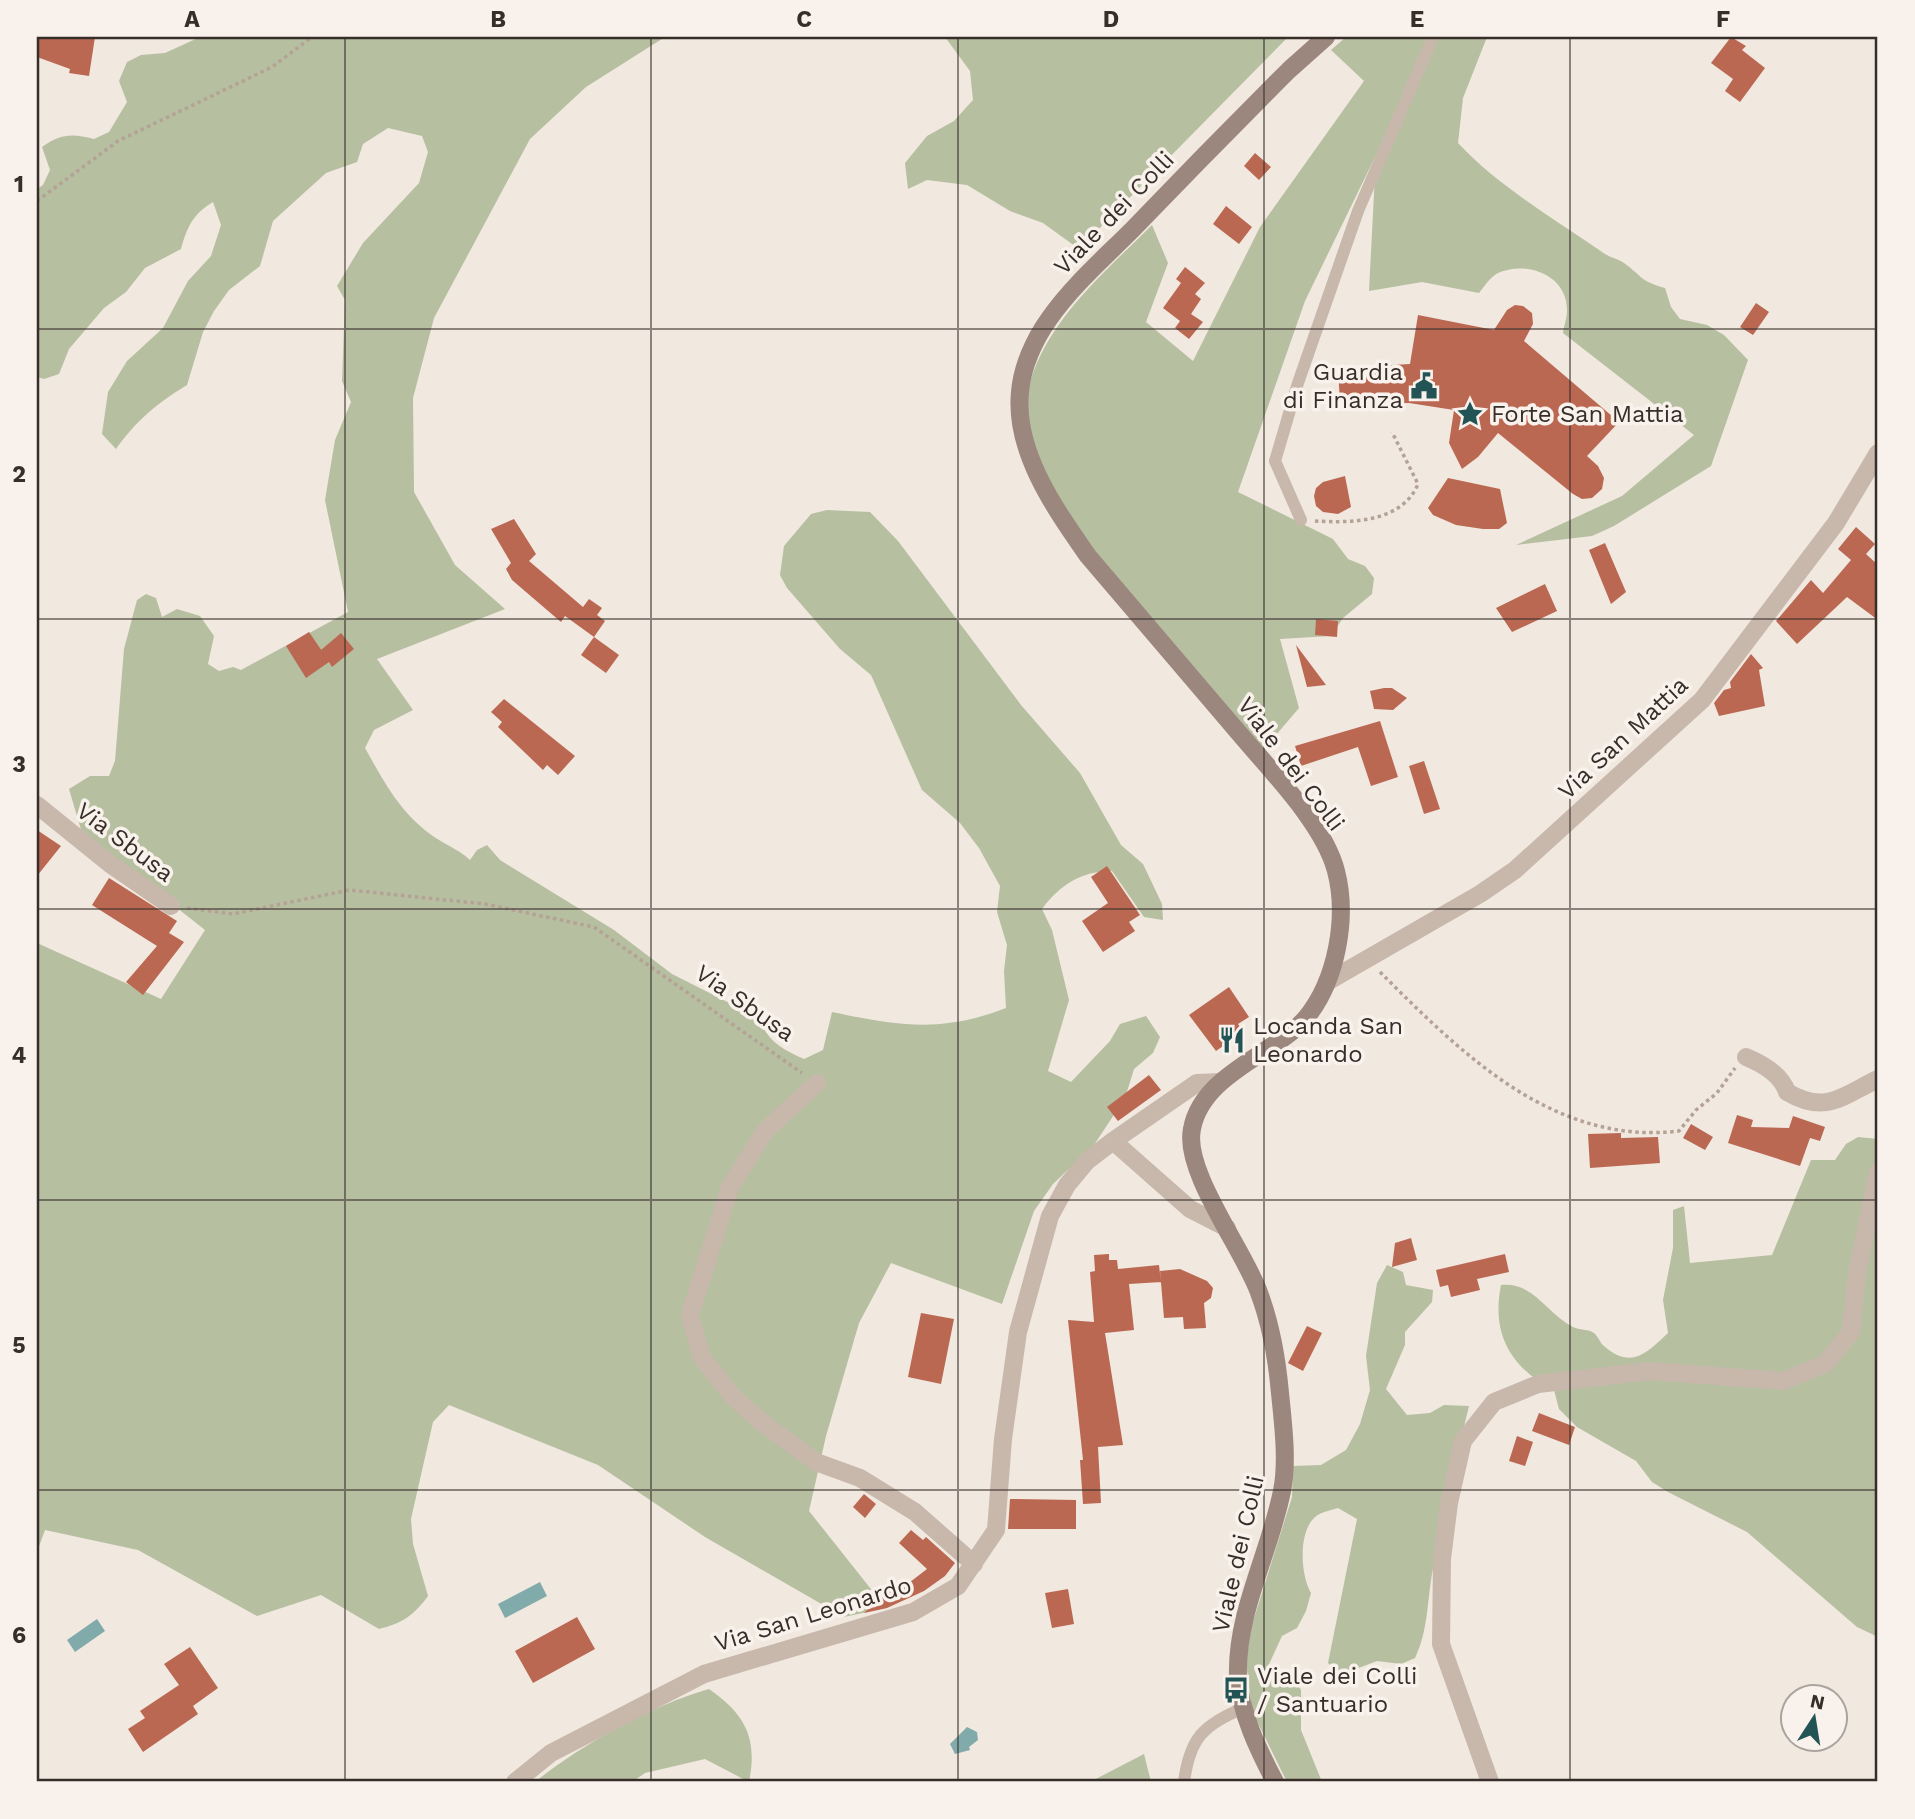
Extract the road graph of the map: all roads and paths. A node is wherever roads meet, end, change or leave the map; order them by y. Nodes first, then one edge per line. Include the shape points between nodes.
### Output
1 (312, 37) edge
2 (1326, 37) edge
3 (1433, 37) edge
4 (37, 201) edge
5 (1392, 432) dead end
6 (1878, 453) edge
7 (1301, 520) joint
8 (37, 805) edge
9 (171, 906) joint
10 (1367, 959) junction
11 (1327, 982) junction
12 (1746, 1057) joint
13 (1878, 1079) edge
14 (1221, 1082) junction
15 (817, 1083) joint
16 (1113, 1141) junction
17 (1878, 1172) edge
18 (1227, 1228) junction
19 (974, 1564) junction
20 (1243, 1708) junction
21 (515, 1782) edge
22 (1185, 1782) edge
23 (1275, 1782) edge
24 (1490, 1782) edge

1 - 4 path via 272,67 118,141
2 - 11 street, Viale dei Colli via 1072,291 1036,341 1020,393 1029,455 1063,521 1317,831 1336,869 1342,922
3 - 7 lane via 1358,211 1275,461
5 - 7 path via 1418,484 1412,498 1357,524
6 - 10 street, Via San Mattia via 1836,523 1702,700 1676,726 1515,870
8 - 9 street, Via Sbusa
9 - 15 path, Via Sbusa via 233,914 349,890 485,904 594,927
10 - 11 street, Via San Mattia
10 - 12 path via 1502,1080 1582,1123 1623,1132 1679,1130
11 - 14 street, Viale dei Colli via 1305,1019
12 - 13 street via 1764,1065 1784,1082 1787,1092 1804,1102 1826,1104
14 - 16 street, Via San Leonardo via 1197,1083
14 - 18 street, Viale dei Colli via 1192,1127 1191,1152
15 - 19 street via 765,1131 730,1187 690,1315 701,1356 733,1397 764,1424 816,1462 860,1478 915,1512
16 - 18 street via 1190,1209
16 - 19 street, Via San Leonardo via 1087,1161 1050,1216 1018,1332 996,1530
17 - 24 street via 1857,1272 1851,1332 1825,1364 1783,1381 1650,1371 1538,1384 1494,1402 1463,1441 1442,1559 1441,1644
18 - 20 street, Viale dei Colli via 1258,1290 1274,1351 1282,1437 1283,1489 1241,1641 1238,1676
19 - 21 street, Via San Leonardo via 958,1586 913,1612 704,1674 551,1753
20 - 22 lane via 1212,1721 1188,1752
20 - 23 street, Viale dei Colli

